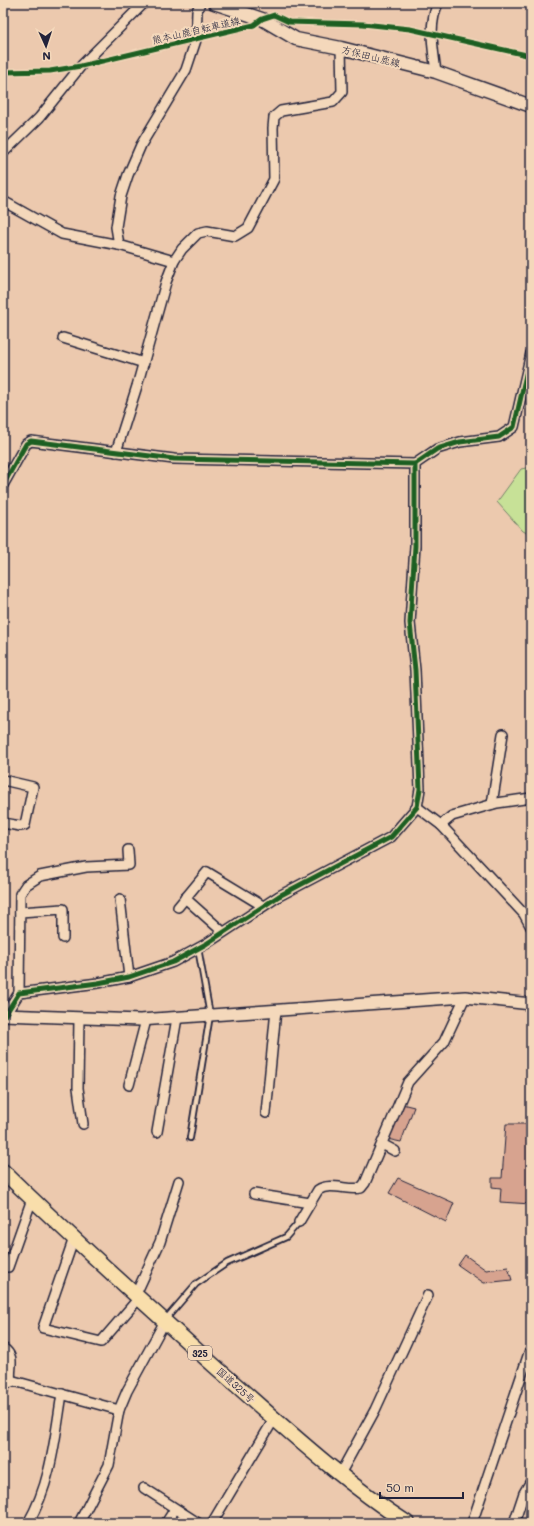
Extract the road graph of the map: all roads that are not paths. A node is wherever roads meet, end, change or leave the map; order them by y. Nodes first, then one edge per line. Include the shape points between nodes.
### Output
1 (144, 3) edge
2 (200, 3) edge
3 (214, 3) edge
4 (438, 3) edge
5 (341, 48) junction
6 (436, 72) junction
7 (531, 106) edge
8 (3, 153) edge
9 (3, 201) edge
10 (119, 245) junction
11 (174, 261) junction
12 (63, 338) dead end
13 (531, 353) edge
14 (144, 363) junction
15 (116, 452) junction
16 (415, 464) junction
17 (3, 484) edge
18 (504, 734) dead end
19 (3, 780) edge
20 (531, 798) edge
21 (492, 804) junction
22 (417, 807) junction
23 (3, 823) edge
24 (441, 825) junction
25 (128, 850) dead end
26 (185, 898) junction
27 (120, 899) dead end
28 (263, 906) junction
29 (178, 907) dead end
30 (20, 912) junction
31 (531, 928) edge
32 (224, 932) junction
33 (63, 938) dead end
34 (198, 948) junction
35 (129, 977) junction
36 (19, 993) junction
37 (465, 997) junction
38 (531, 1004) edge
39 (276, 1010) junction
40 (4, 1015) edge
41 (210, 1015) junction
42 (79, 1018) junction
43 (177, 1018) junction
44 (146, 1020) junction
45 (129, 1085) dead end
46 (266, 1113) dead end
47 (83, 1124) dead end
48 (157, 1132) dead end
49 (190, 1138) dead end
50 (382, 1144) junction
51 (395, 1151) dead end
52 (3, 1171) edge
53 (179, 1181) dead end
54 (254, 1194) dead end
55 (32, 1199) junction
56 (310, 1203) junction
57 (299, 1222) joint
58 (74, 1238) junction
59 (3, 1266) edge
60 (428, 1295) dead end
61 (137, 1296) junction
62 (165, 1321) junction
63 (3, 1348) edge
64 (531, 1353) edge
65 (11, 1382) junction
66 (3, 1390) edge
67 (62, 1394) junction
68 (120, 1410) junction
69 (274, 1419) junction
70 (340, 1474) junction
71 (531, 1481) edge
72 (144, 1488) dead end
73 (175, 1509) junction
74 (28, 1523) edge
75 (79, 1523) edge
76 (166, 1523) edge
77 (198, 1523) edge
78 (212, 1523) edge
79 (407, 1523) edge
80 (472, 1523) edge
81 (514, 1523) edge

1 - 8 street via 81,66 39,118
2 - 10 street via 197,11 196,40 186,70 141,145 128,175 121,196 116,227
3 - 5 main road, 方保田山鹿線 via 262,19 296,39
4 - 6 street via 431,34
5 - 6 main road, 方保田山鹿線
5 - 11 street via 342,92 333,102 281,111 274,117 274,179 248,228 235,236 207,231 198,234
6 - 7 main road, 方保田山鹿線
9 - 10 street via 62,234
10 - 11 street
11 - 14 street
12 - 14 street
13 - 16 street via 514,427 499,437 460,442 437,449
14 - 15 street
15 - 16 street via 174,459
15 - 17 street via 31,441 26,444
16 - 22 street via 415,546 410,623 415,670 420,789
18 - 21 street
19 - 23 street via 33,787 25,825
20 - 21 street
21 - 24 street via 452,816
22 - 24 street
22 - 28 street via 391,837
24 - 31 street via 524,914
25 - 30 street via 129,865 86,867 40,876 26,885 20,894
26 - 28 street via 207,872
26 - 29 street
26 - 32 street
27 - 35 street
28 - 32 street
30 - 33 street via 63,910
30 - 36 street
32 - 34 street
34 - 35 street via 173,962
34 - 41 lane
35 - 36 street
36 - 40 street
37 - 38 street
37 - 39 street
37 - 50 street via 444,1042 408,1082
39 - 41 street
39 - 46 street
40 - 42 street
41 - 43 street
41 - 49 lane
42 - 44 street
42 - 47 street via 78,1088
43 - 44 street
43 - 48 street
44 - 45 street
50 - 51 street
50 - 56 street via 362,1188 353,1190 322,1187
52 - 55 highway, 国道325号 / 325
53 - 61 street via 160,1242
54 - 56 street
55 - 58 highway, 国道325号 / 325
55 - 59 street via 8,1267
56 - 57 street
57 - 62 lane via 286,1237 227,1263 196,1284
58 - 61 highway, 国道325号 / 325
58 - 61 street via 43,1328 101,1342
60 - 70 street via 375,1410
61 - 62 highway, 国道325号 / 325
62 - 68 street via 127,1391
62 - 69 highway, 国道325号 / 325
63 - 65 street via 12,1358 9,1374
64 - 80 street
65 - 66 street via 5,1384
65 - 67 street
67 - 68 street
67 - 74 street via 53,1454 42,1493
68 - 75 street via 109,1465
69 - 70 highway, 国道325号 / 325
69 - 78 street
70 - 79 highway, 国道325号 / 325
71 - 81 street
72 - 73 street
73 - 76 street
73 - 77 street

